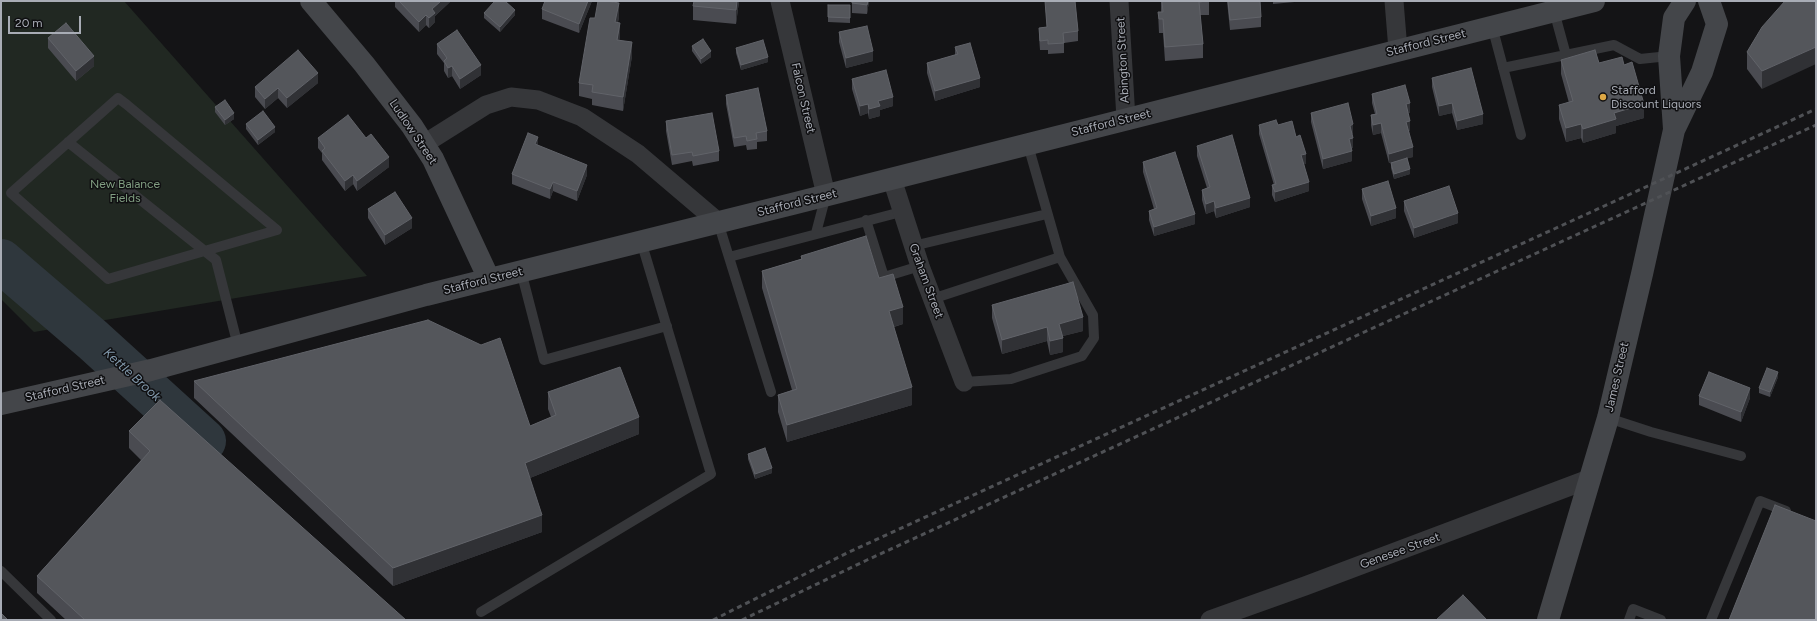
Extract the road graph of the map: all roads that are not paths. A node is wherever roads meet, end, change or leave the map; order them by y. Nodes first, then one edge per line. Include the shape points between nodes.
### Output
1 (311, 1) edge
2 (780, 1) edge
3 (1119, 1) edge
4 (1394, 1) edge
5 (1594, 1) edge
6 (1685, 1) edge
7 (1709, 1) edge
8 (1554, 11) junction
9 (1492, 26) junction
10 (1398, 50) junction
11 (1566, 55) junction
12 (1669, 56) junction
13 (1503, 68) junction
14 (1126, 120) junction
15 (1674, 130) junction
16 (1521, 135) dead end
17 (68, 142) junction
18 (424, 144) junction
19 (1028, 145) junction
20 (892, 179) junction
21 (826, 196) junction
22 (901, 212) junction
23 (1047, 214) junction
24 (866, 220) junction
25 (718, 222) junction
26 (816, 234) junction
27 (641, 241) junction
28 (913, 246) junction
29 (204, 251) junction
30 (729, 257) junction
31 (1060, 257) junction
32 (920, 266) junction
33 (521, 271) junction
34 (489, 279) junction
35 (932, 299) junction
36 (667, 326) junction
37 (238, 346) junction
38 (964, 382) joint
39 (771, 392) dead end
40 (1, 404) edge
41 (1608, 418) junction
42 (1741, 456) dead end
43 (1590, 480) junction
44 (1795, 515) edge
45 (1, 571) edge
46 (481, 612) dead end
47 (1236, 615) edge
48 (51, 620) edge
49 (1210, 620) edge
50 (1548, 620) edge
51 (1629, 620) edge
52 (1661, 620) edge
53 (1711, 620) edge

1 - 18 main road, Ludlow Street via 364,64
2 - 21 street, Falcon Street
3 - 14 street, Abington Street
4 - 10 street
5 - 8 main road, Stafford Street
6 - 12 main road, James Street via 1674,18
7 - 15 main road, James Street via 1717,24 1702,72
8 - 9 main road, Stafford Street
8 - 11 lane
9 - 10 main road, Stafford Street
9 - 13 lane
10 - 14 main road, Stafford Street
11 - 12 lane via 1614,45 1640,59
11 - 13 lane
12 - 15 main road, James Street
13 - 16 lane
14 - 19 main road, Stafford Street
15 - 41 main road, James Street
17 - 29 lane
17 - 29 lane via 11,193 108,279
17 - 29 lane via 118,98 277,230
18 - 25 street via 486,105 511,98 538,100 582,117 638,154
18 - 34 main road, Ludlow Street
19 - 20 main road, Stafford Street
19 - 23 lane
20 - 21 main road, Stafford Street
20 - 22 street, Graham Street
21 - 25 main road, Stafford Street
21 - 26 lane
22 - 24 lane
22 - 28 street, Graham Street
23 - 28 lane
23 - 31 lane
24 - 26 lane
24 - 32 lane via 884,277
25 - 27 main road, Stafford Street
25 - 30 lane
26 - 30 lane
27 - 33 main road, Stafford Street
27 - 36 lane
28 - 32 street, Graham Street
29 - 37 lane via 216,260
30 - 39 lane
31 - 35 lane
31 - 38 lane via 1093,315 1094,338 1082,356 1011,379
32 - 35 street, Graham Street
33 - 34 main road, Stafford Street
33 - 36 lane via 544,360
34 - 37 main road, Stafford Street
35 - 38 street, Graham Street
36 - 46 lane via 711,474
37 - 40 main road, Stafford Street via 151,370
41 - 42 lane
41 - 43 main road, James Street
43 - 47 street, Genesee Street via 1305,586
43 - 50 main road, James Street
44 - 53 lane via 1760,501
45 - 48 lane
47 - 49 street, Genesee Street
51 - 52 lane via 1633,609

